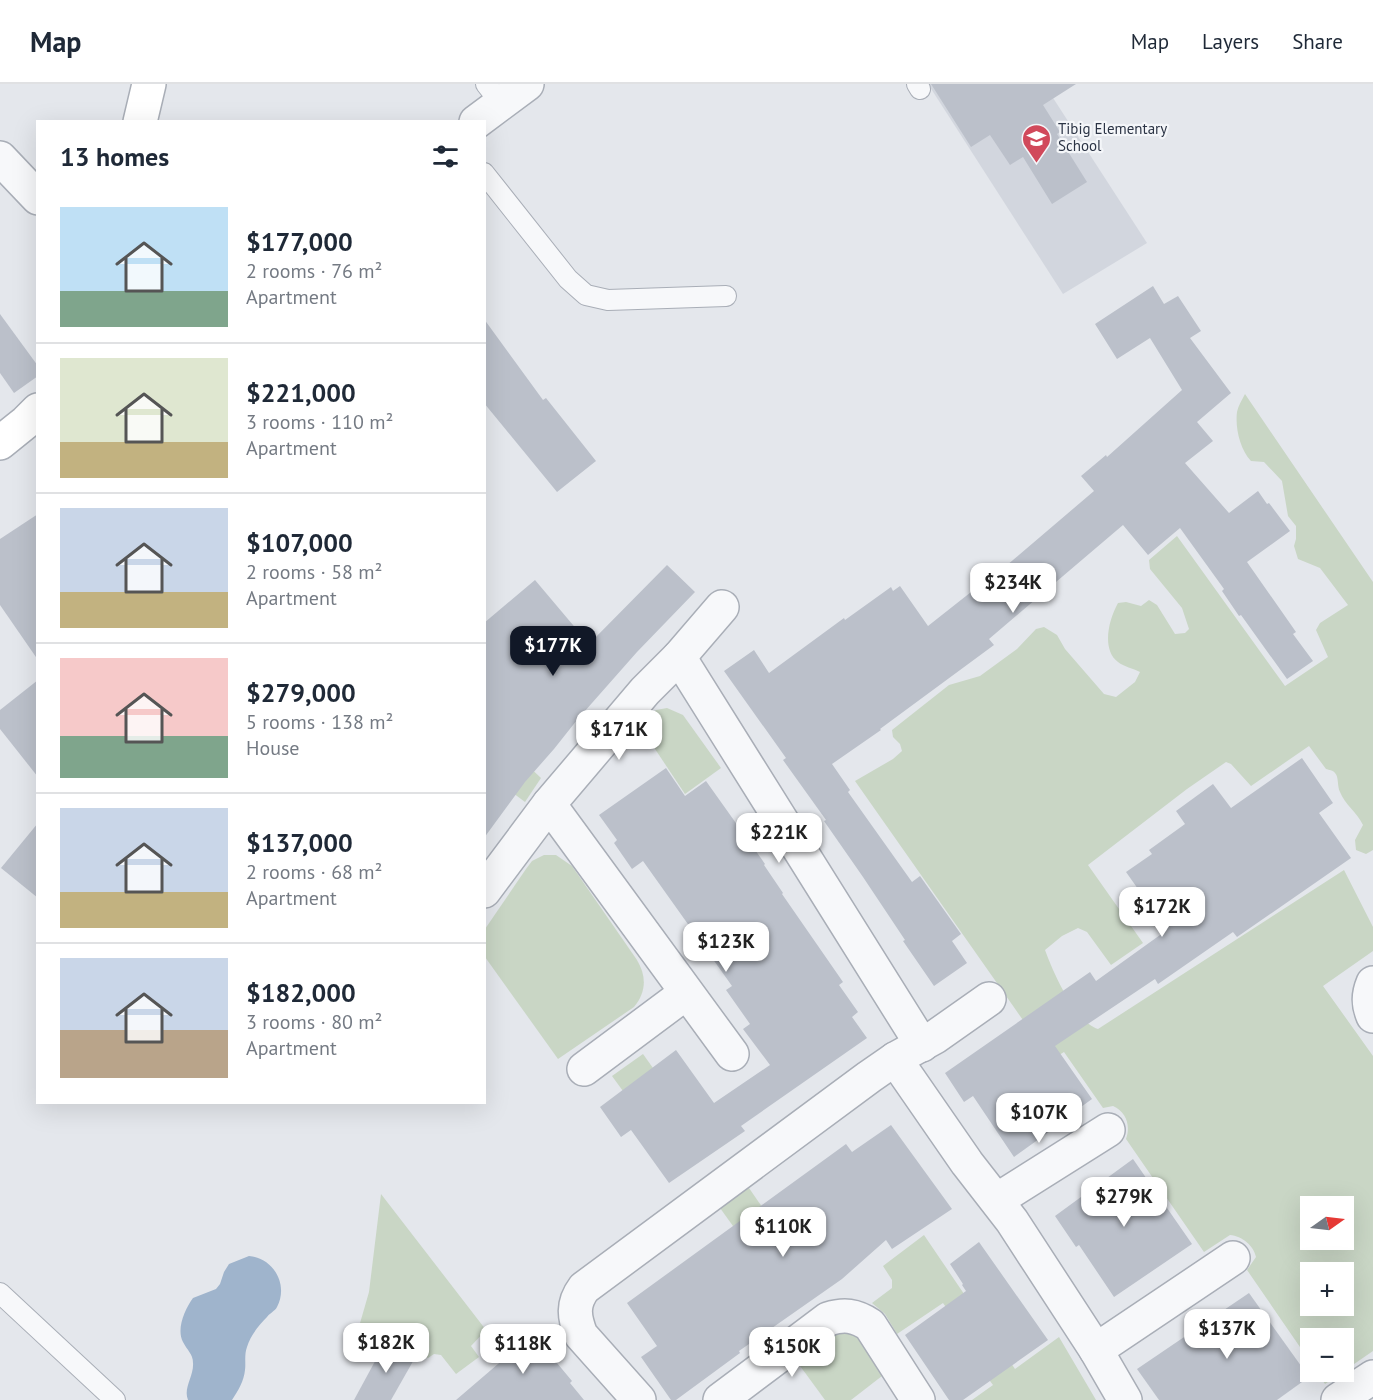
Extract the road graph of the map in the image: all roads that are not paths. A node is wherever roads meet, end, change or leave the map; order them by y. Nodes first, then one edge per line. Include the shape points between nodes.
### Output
1 (149, 84) edge
2 (527, 84) edge
3 (487, 103) edge
4 (140, 120) edge
5 (0, 158) edge
6 (486, 176) edge
7 (36, 196) edge
8 (726, 296) dead end
9 (36, 412) edge
10 (0, 443) edge
11 (722, 607) dead end
12 (679, 657) junction
13 (549, 804) junction
14 (486, 888) edge
15 (1373, 983) edge
16 (686, 993) junction
17 (989, 999) dead end
18 (1373, 1016) edge
19 (909, 1052) junction
20 (732, 1054) dead end
21 (584, 1069) dead end
22 (1108, 1130) dead end
23 (997, 1200) junction
24 (1233, 1258) dead end
25 (0, 1293) edge
26 (1096, 1350) junction
27 (1373, 1377) edge
28 (115, 1400) edge
29 (639, 1400) edge
30 (720, 1400) edge
31 (918, 1400) edge
32 (1125, 1400) edge
33 (1338, 1400) edge

1 - 4 street
2 - 3 street
5 - 7 street
6 - 8 lane via 568,279 586,295 608,300
9 - 10 street
11 - 12 street
12 - 13 street
12 - 19 street
13 - 14 street
13 - 16 street
15 - 18 street via 1369,995
16 - 20 street
16 - 21 street
17 - 19 street
19 - 23 street via 968,1163
19 - 29 street via 584,1288 575,1310 581,1335
22 - 23 street
23 - 26 street
24 - 26 street
25 - 28 lane
26 - 32 street
27 - 33 street
30 - 31 street via 828,1319 850,1315 870,1325

